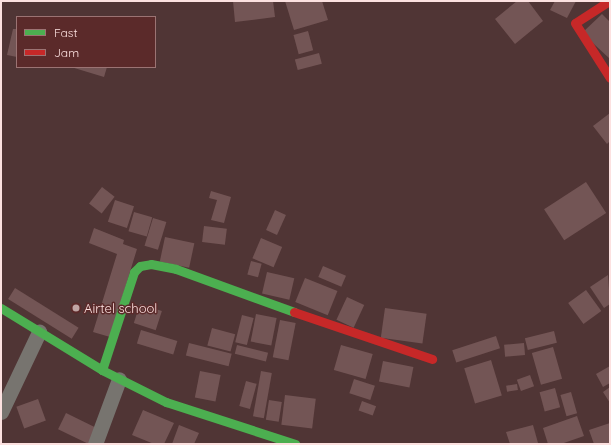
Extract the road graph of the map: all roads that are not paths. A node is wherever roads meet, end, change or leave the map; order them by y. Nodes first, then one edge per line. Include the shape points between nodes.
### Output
1 (609, 1) edge
2 (610, 78) edge
3 (1, 308) edge
4 (39, 332) junction
5 (432, 359) dead end
6 (102, 370) junction
7 (119, 379) junction
8 (1, 412) edge
9 (95, 444) edge
10 (295, 444) edge

1 - 2 street via 575,24
3 - 4 street
4 - 6 street
4 - 8 street
5 - 6 street via 362,337 176,269 151,264 140,266 134,272
6 - 7 street
7 - 9 street
7 - 10 street via 198,414

